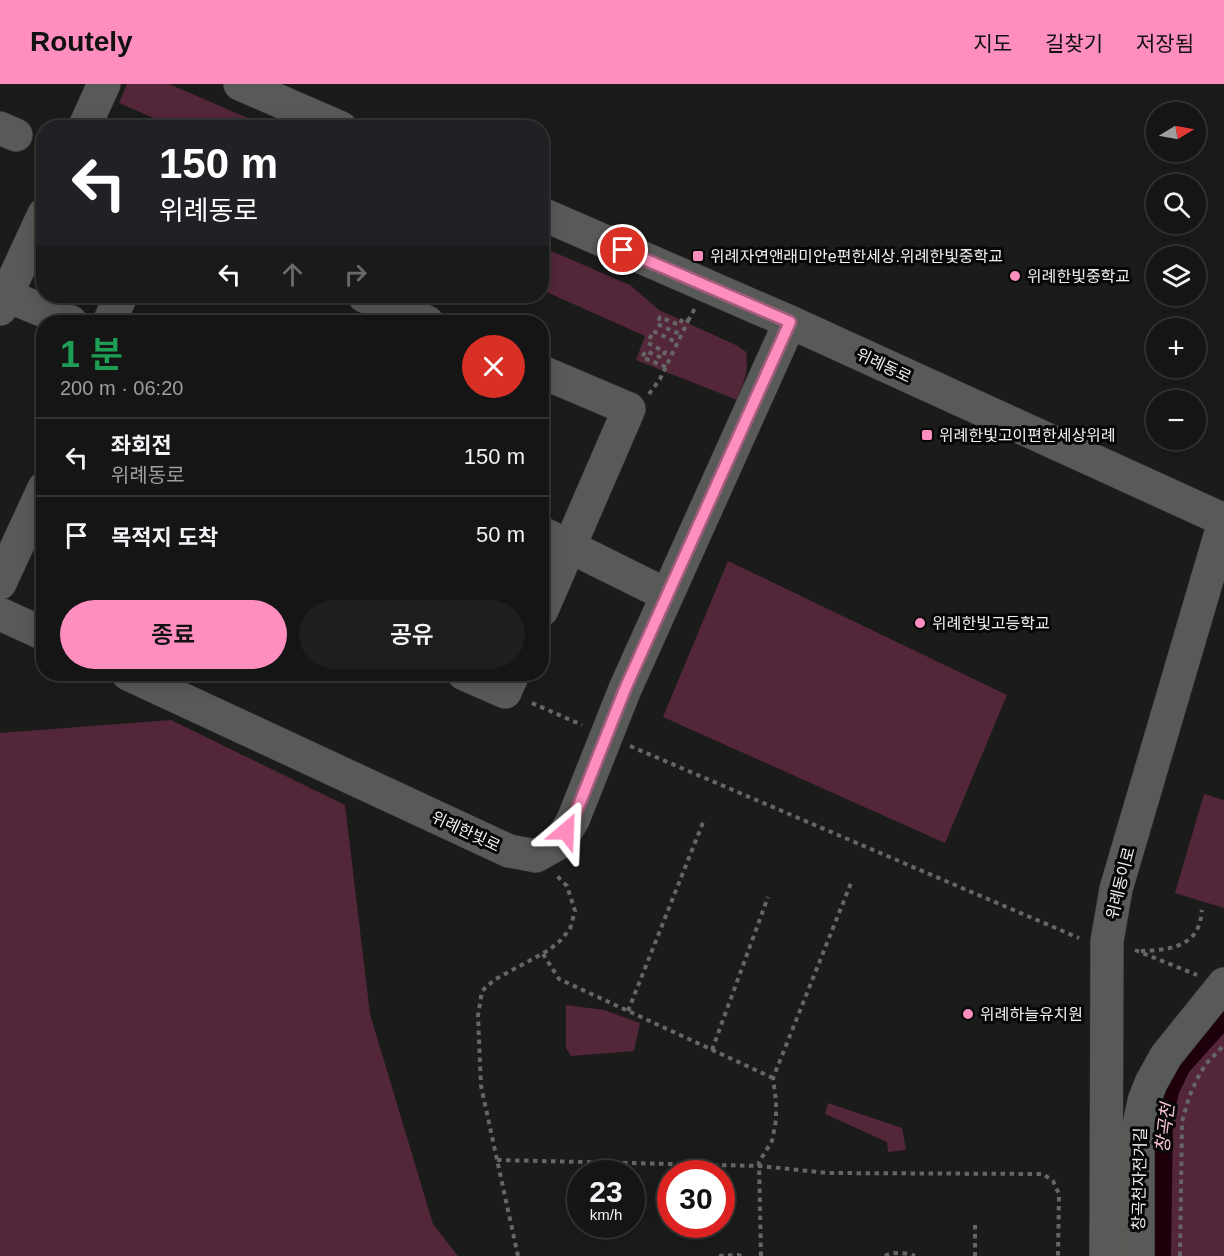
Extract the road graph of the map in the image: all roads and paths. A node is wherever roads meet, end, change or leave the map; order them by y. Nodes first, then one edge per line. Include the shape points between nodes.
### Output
1 (104, 84) edge
2 (240, 84) edge
3 (88, 120) edge
4 (322, 120) edge
5 (549, 217) edge
6 (36, 230) edge
7 (2, 299) edge
8 (381, 303) edge
9 (50, 315) edge
10 (410, 315) edge
11 (790, 322) junction
12 (682, 335) junction
13 (678, 343) junction
14 (549, 375) edge
15 (36, 505) edge
16 (1224, 521) edge
17 (556, 540) edge
18 (549, 575) edge
19 (0, 583) edge
20 (667, 595) junction
21 (0, 614) edge
22 (36, 630) edge
23 (143, 681) edge
24 (509, 683) edge
25 (607, 736) junction
26 (704, 820) dead end
27 (536, 856) junction
28 (851, 883) dead end
29 (768, 897) dead end
30 (1202, 910) dead end
31 (1088, 936) dead end
32 (1130, 948) dead end
33 (1137, 951) junction
34 (543, 954) junction
35 (1224, 985) edge
36 (628, 1011) junction
37 (1224, 1045) edge
38 (712, 1050) junction
39 (773, 1078) junction
40 (497, 1160) junction
41 (760, 1166) junction
42 (975, 1225) dead end
43 (518, 1256) edge
44 (719, 1256) edge
45 (742, 1256) edge
46 (761, 1256) edge
47 (885, 1256) edge
48 (915, 1256) edge
49 (975, 1256) edge
50 (1058, 1256) edge
51 (1106, 1256) edge
52 (1138, 1256) edge
53 (1180, 1256) edge

1 - 3 street
2 - 4 street
5 - 11 street, 위례동로
6 - 7 street
7 - 9 street
8 - 10 street
11 - 16 street, 위례동로
11 - 20 street
12 - 12 path via 657,324 660,317 679,325 683,318 688,321
12 - 13 path
13 - 13 path via 666,368 642,357 646,351 662,358 665,352 648,343 653,331
14 - 17 street via 629,410
15 - 19 street
16 - 51 street, 위례동이로 via 1116,889 1107,941
17 - 18 street
17 - 20 street
20 - 25 street
21 - 22 street
23 - 27 street, 위례한빛로 via 509,851
24 - 25 path via 526,700
25 - 27 street via 573,820 559,843
25 - 31 path via 1078,938
26 - 36 path
27 - 34 path via 567,886 576,911 570,929
28 - 39 path
29 - 38 path
30 - 33 path via 1199,926 1179,945 1166,950
32 - 33 path
33 - 35 path
34 - 36 path via 559,979
34 - 40 path via 494,980 482,991 478,1016 481,1086
35 - 52 street, 창곡천자전거길 via 1166,1056 1144,1101 1138,1130
36 - 38 path
37 - 53 path via 1197,1079 1182,1122
38 - 39 path
39 - 41 path via 776,1120 772,1141
40 - 41 path
40 - 43 path
41 - 46 path
41 - 50 path via 828,1173 1043,1174 1053,1181 1059,1194
42 - 49 path
44 - 45 path
47 - 48 path

